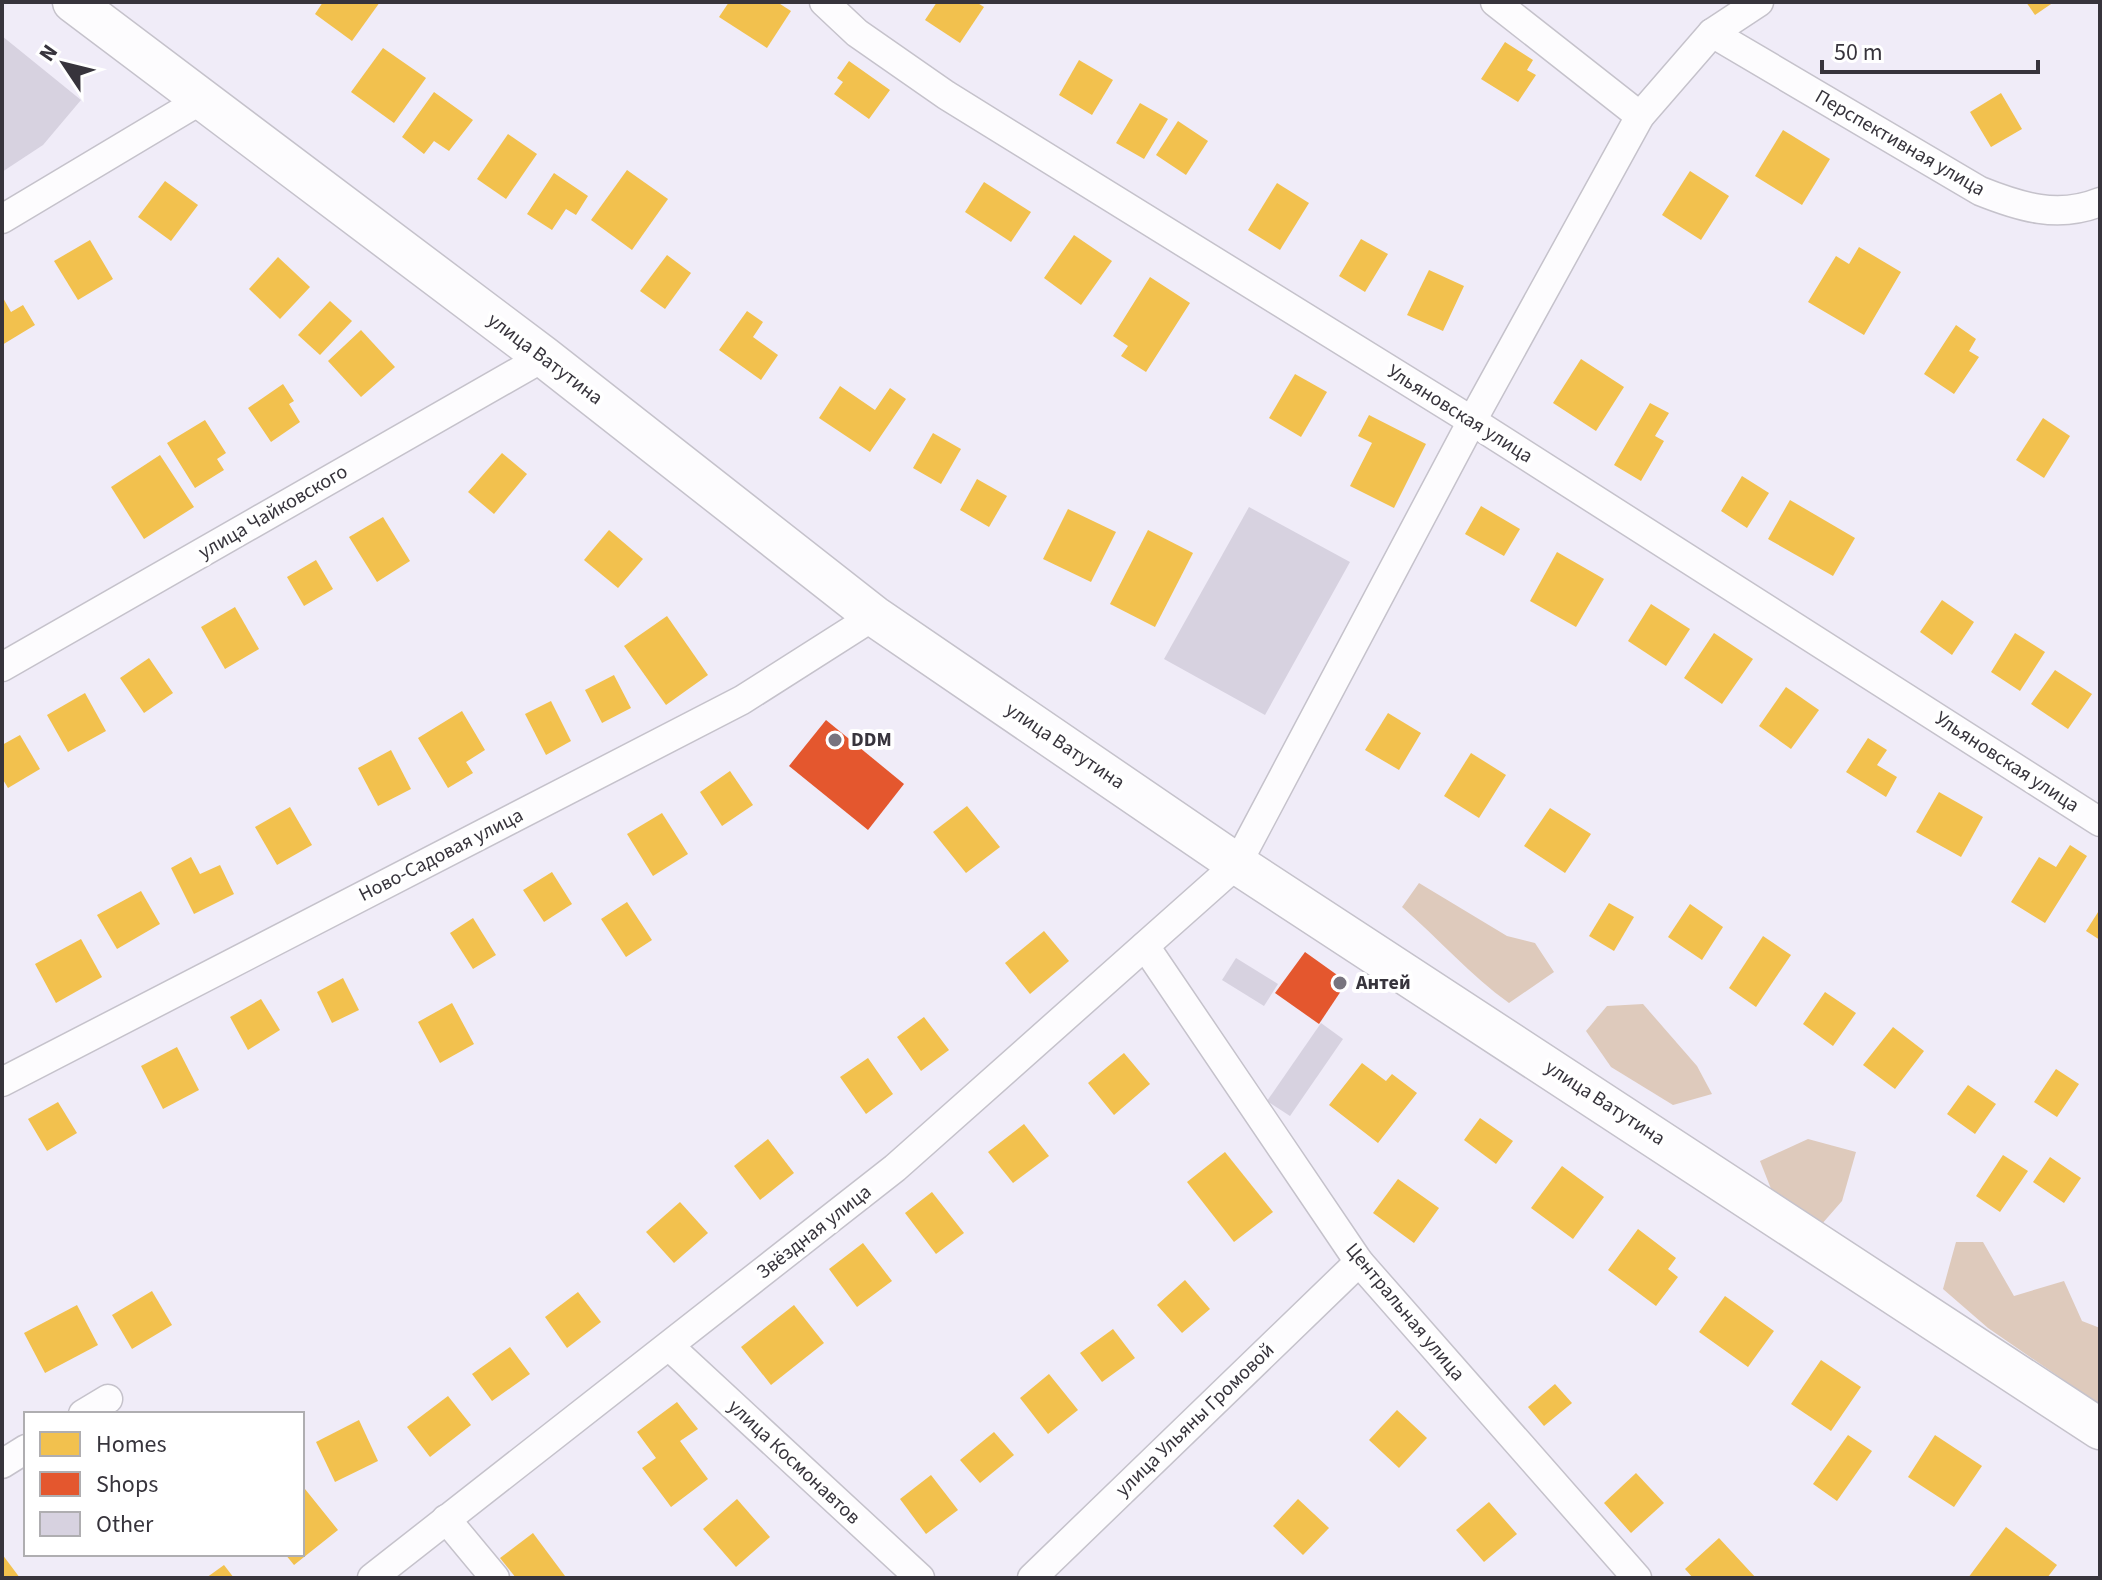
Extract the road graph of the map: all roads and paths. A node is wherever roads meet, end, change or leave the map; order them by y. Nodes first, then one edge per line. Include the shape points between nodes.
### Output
1 (73, 2) edge
2 (824, 2) edge
3 (1495, 2) edge
4 (1759, 2) edge
5 (1712, 33) junction
6 (201, 100) junction
7 (1640, 116) junction
8 (2100, 202) edge
9 (2, 219) edge
10 (544, 357) junction
11 (1472, 421) junction
12 (874, 616) junction
13 (2, 667) edge
14 (2100, 822) edge
15 (1237, 864) junction
16 (1145, 946) junction
17 (2, 1082) edge
18 (1359, 1262) junction
19 (669, 1346) junction
20 (108, 1399) dead end
21 (86, 1412) edge
22 (2100, 1429) edge
23 (24, 1450) edge
24 (2, 1464) edge
25 (446, 1519) junction
26 (372, 1578) edge
27 (495, 1578) edge
28 (920, 1578) edge
29 (1032, 1578) edge
30 (1637, 1578) edge

1 - 6 main road, улица Ватутина
2 - 11 street, Ульяновская улица via 857,33 946,95
3 - 7 street
4 - 5 street
5 - 7 street
5 - 8 street, Перспективная улица via 1980,191 2016,205 2058,212
6 - 9 street
6 - 10 main road, улица Ватутина
7 - 11 street
10 - 12 main road, улица Ватутина
10 - 13 street, улица Чайковского
11 - 14 street, Ульяновская улица
11 - 15 street
12 - 15 main road, улица Ватутина
12 - 17 street, Ново-Садовая улица via 742,700
15 - 16 street, Звёздная улица
15 - 22 main road, улица Ватутина
16 - 18 street, Центральная улица
16 - 19 street, Звёздная улица via 895,1168
18 - 29 street, улица Ульяны Громовой
18 - 30 street, Центральная улица
19 - 25 street, Звёздная улица
19 - 28 street, улица Космонавтов
20 - 21 street
23 - 24 street
25 - 26 street, Звёздная улица
25 - 27 street

